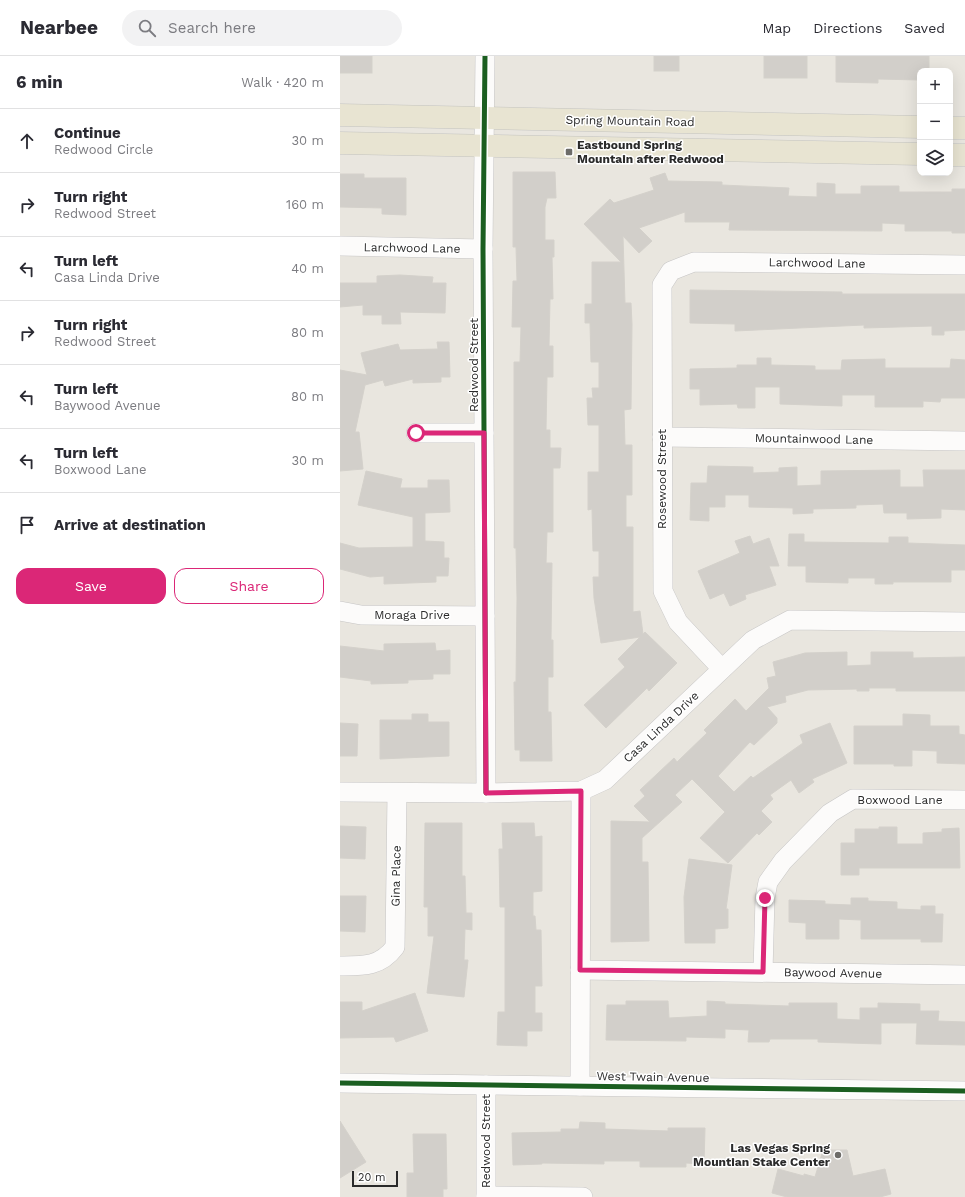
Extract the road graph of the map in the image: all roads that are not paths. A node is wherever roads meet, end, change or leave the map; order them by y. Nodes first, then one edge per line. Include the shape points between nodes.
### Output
1 (485, 56) edge
2 (340, 115) edge
3 (485, 118) junction
4 (917, 127) edge
5 (953, 128) edge
6 (965, 128) edge
7 (340, 143) edge
8 (484, 146) junction
9 (917, 154) edge
10 (953, 155) edge
11 (965, 155) edge
12 (340, 246) edge
13 (483, 249) junction
14 (965, 265) edge
15 (671, 271) joint
16 (416, 433) dead end
17 (484, 433) junction
18 (662, 437) junction
19 (965, 441) edge
20 (340, 611) edge
21 (485, 616) junction
22 (965, 622) edge
23 (722, 670) junction
24 (581, 791) junction
25 (340, 792) edge
26 (397, 793) junction
27 (486, 793) junction
28 (965, 800) edge
29 (340, 966) edge
30 (580, 970) junction
31 (763, 972) junction
32 (965, 975) edge
33 (340, 1083) edge
34 (486, 1085) junction
35 (580, 1086) junction
36 (965, 1091) edge
37 (486, 1196) edge
38 (583, 1197) edge

1 - 3 street, Redwood Street
2 - 3 main road, Spring Mountain Road
3 - 4 main road, Spring Mountain Road
3 - 8 street, Redwood Street
5 - 6 main road
7 - 8 main road
8 - 9 main road
8 - 13 street, Redwood Street
10 - 11 main road
12 - 13 street, Larchwood Lane
13 - 17 street, Redwood Street
14 - 15 street, Larchwood Lane via 694,262
15 - 18 street, Rosewood Street via 662,285
16 - 17 street
17 - 21 street, Redwood Street
18 - 19 street, Mountainwood Lane
18 - 23 street, Rosewood Street via 662,590 678,622
20 - 21 street, Moraga Drive via 361,615
21 - 27 street, Redwood Street
22 - 23 street, Casa Linda Drive via 790,620 753,640
23 - 24 street, Casa Linda Drive via 605,780
24 - 27 street, Casa Linda Drive
24 - 30 street
25 - 26 street, Casa Linda Drive
26 - 27 street, Casa Linda Drive
26 - 29 street, Gina Place via 394,947 388,957 366,966
28 - 31 street, Boxwood Lane via 853,799 830,813 782,861 768,882 765,898
30 - 31 street, Baywood Avenue
30 - 35 street
31 - 32 street, Baywood Avenue
33 - 34 street, West Twain Avenue
34 - 35 street, West Twain Avenue
34 - 37 street, Redwood Street
35 - 36 street, West Twain Avenue
37 - 38 street

